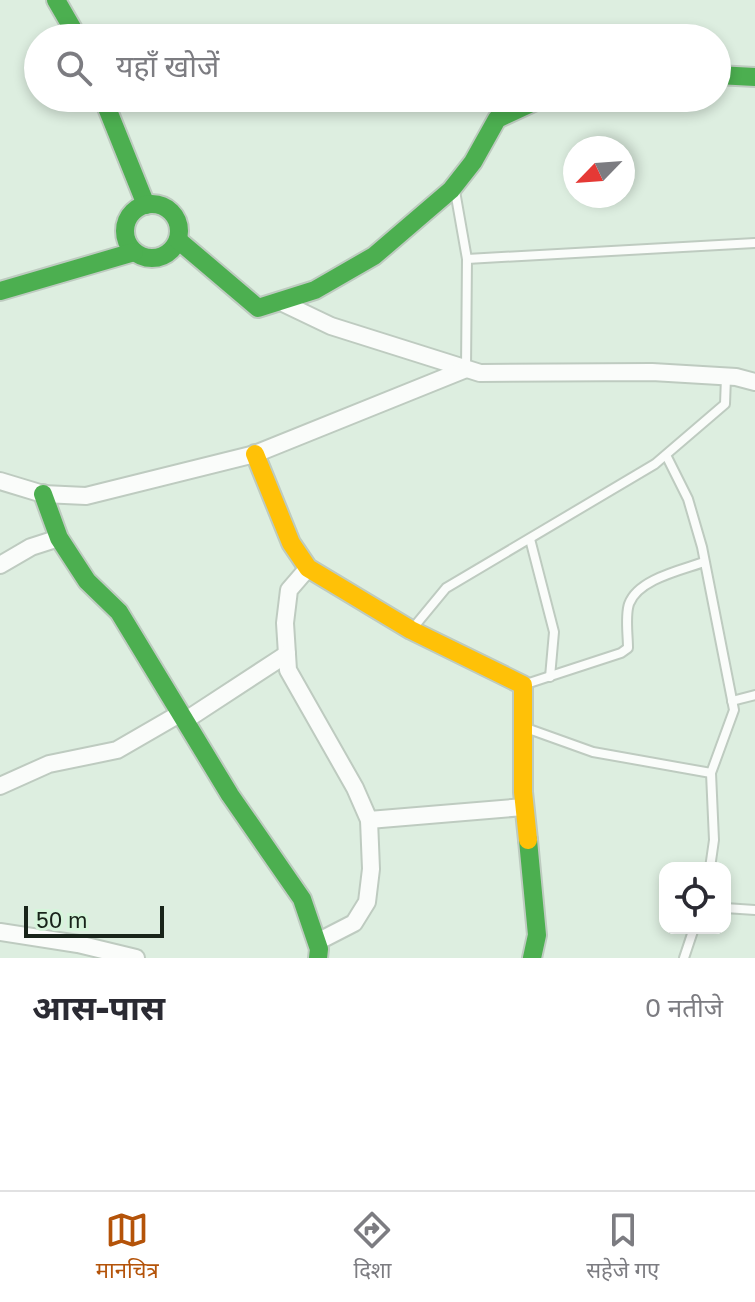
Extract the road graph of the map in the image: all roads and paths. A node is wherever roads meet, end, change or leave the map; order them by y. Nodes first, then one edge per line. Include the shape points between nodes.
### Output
1 (56, 0) edge
2 (70, 24) edge
3 (731, 76) edge
4 (755, 77) edge
5 (109, 112) edge
6 (513, 112) edge
7 (453, 184) junction
8 (146, 205) junction
9 (178, 240) junction
10 (755, 243) edge
11 (134, 252) junction
12 (467, 259) junction
13 (0, 291) edge
14 (285, 304) junction
15 (466, 369) junction
16 (726, 376) junction
17 (755, 382) edge
18 (255, 454) junction
19 (666, 455) junction
20 (0, 481) edge
21 (43, 494) junction
22 (59, 538) junction
23 (530, 539) junction
24 (704, 562) junction
25 (0, 565) edge
26 (308, 568) junction
27 (411, 630) junction
28 (287, 654) junction
29 (550, 677) junction
30 (523, 685) junction
31 (755, 695) edge
32 (732, 701) junction
33 (183, 717) junction
34 (523, 726) junction
35 (711, 773) junction
36 (0, 786) edge
37 (524, 807) junction
38 (369, 820) junction
39 (711, 862) edge
40 (731, 908) edge
41 (755, 910) edge
42 (0, 932) edge
43 (692, 934) edge
44 (318, 950) edge
45 (136, 958) edge
46 (532, 958) edge
47 (684, 958) edge

1 - 2 street
3 - 4 street
5 - 8 street
6 - 7 street via 496,120 469,168
7 - 12 lane
7 - 14 street via 410,230 338,281
8 - 9 street via 169,211 176,220
8 - 11 street via 127,222 125,233
9 - 11 street via 164,256
9 - 14 street via 258,308
10 - 12 lane
11 - 13 street
12 - 15 lane
14 - 15 street via 331,326
15 - 16 street
15 - 18 street
16 - 17 street
16 - 19 lane via 725,404
18 - 21 street via 86,496
18 - 26 street via 291,543
19 - 23 lane
19 - 24 lane via 688,499
20 - 21 street
21 - 22 street
22 - 25 street
22 - 33 street via 87,581 119,612
23 - 27 lane via 446,588
23 - 29 lane via 554,632
24 - 29 lane via 658,579 633,597 628,605 628,648
24 - 32 lane
26 - 27 street
26 - 28 street via 289,590
27 - 30 street
28 - 33 street
28 - 38 street via 288,670
29 - 30 lane
30 - 34 street
31 - 32 lane
32 - 35 lane via 734,710
33 - 36 street via 117,750 49,764
33 - 44 street via 302,899
34 - 35 lane via 593,752
34 - 37 street
35 - 39 lane
37 - 38 street
37 - 46 street via 537,935
38 - 44 street via 367,902 354,923
40 - 41 lane
42 - 45 street
43 - 47 lane

